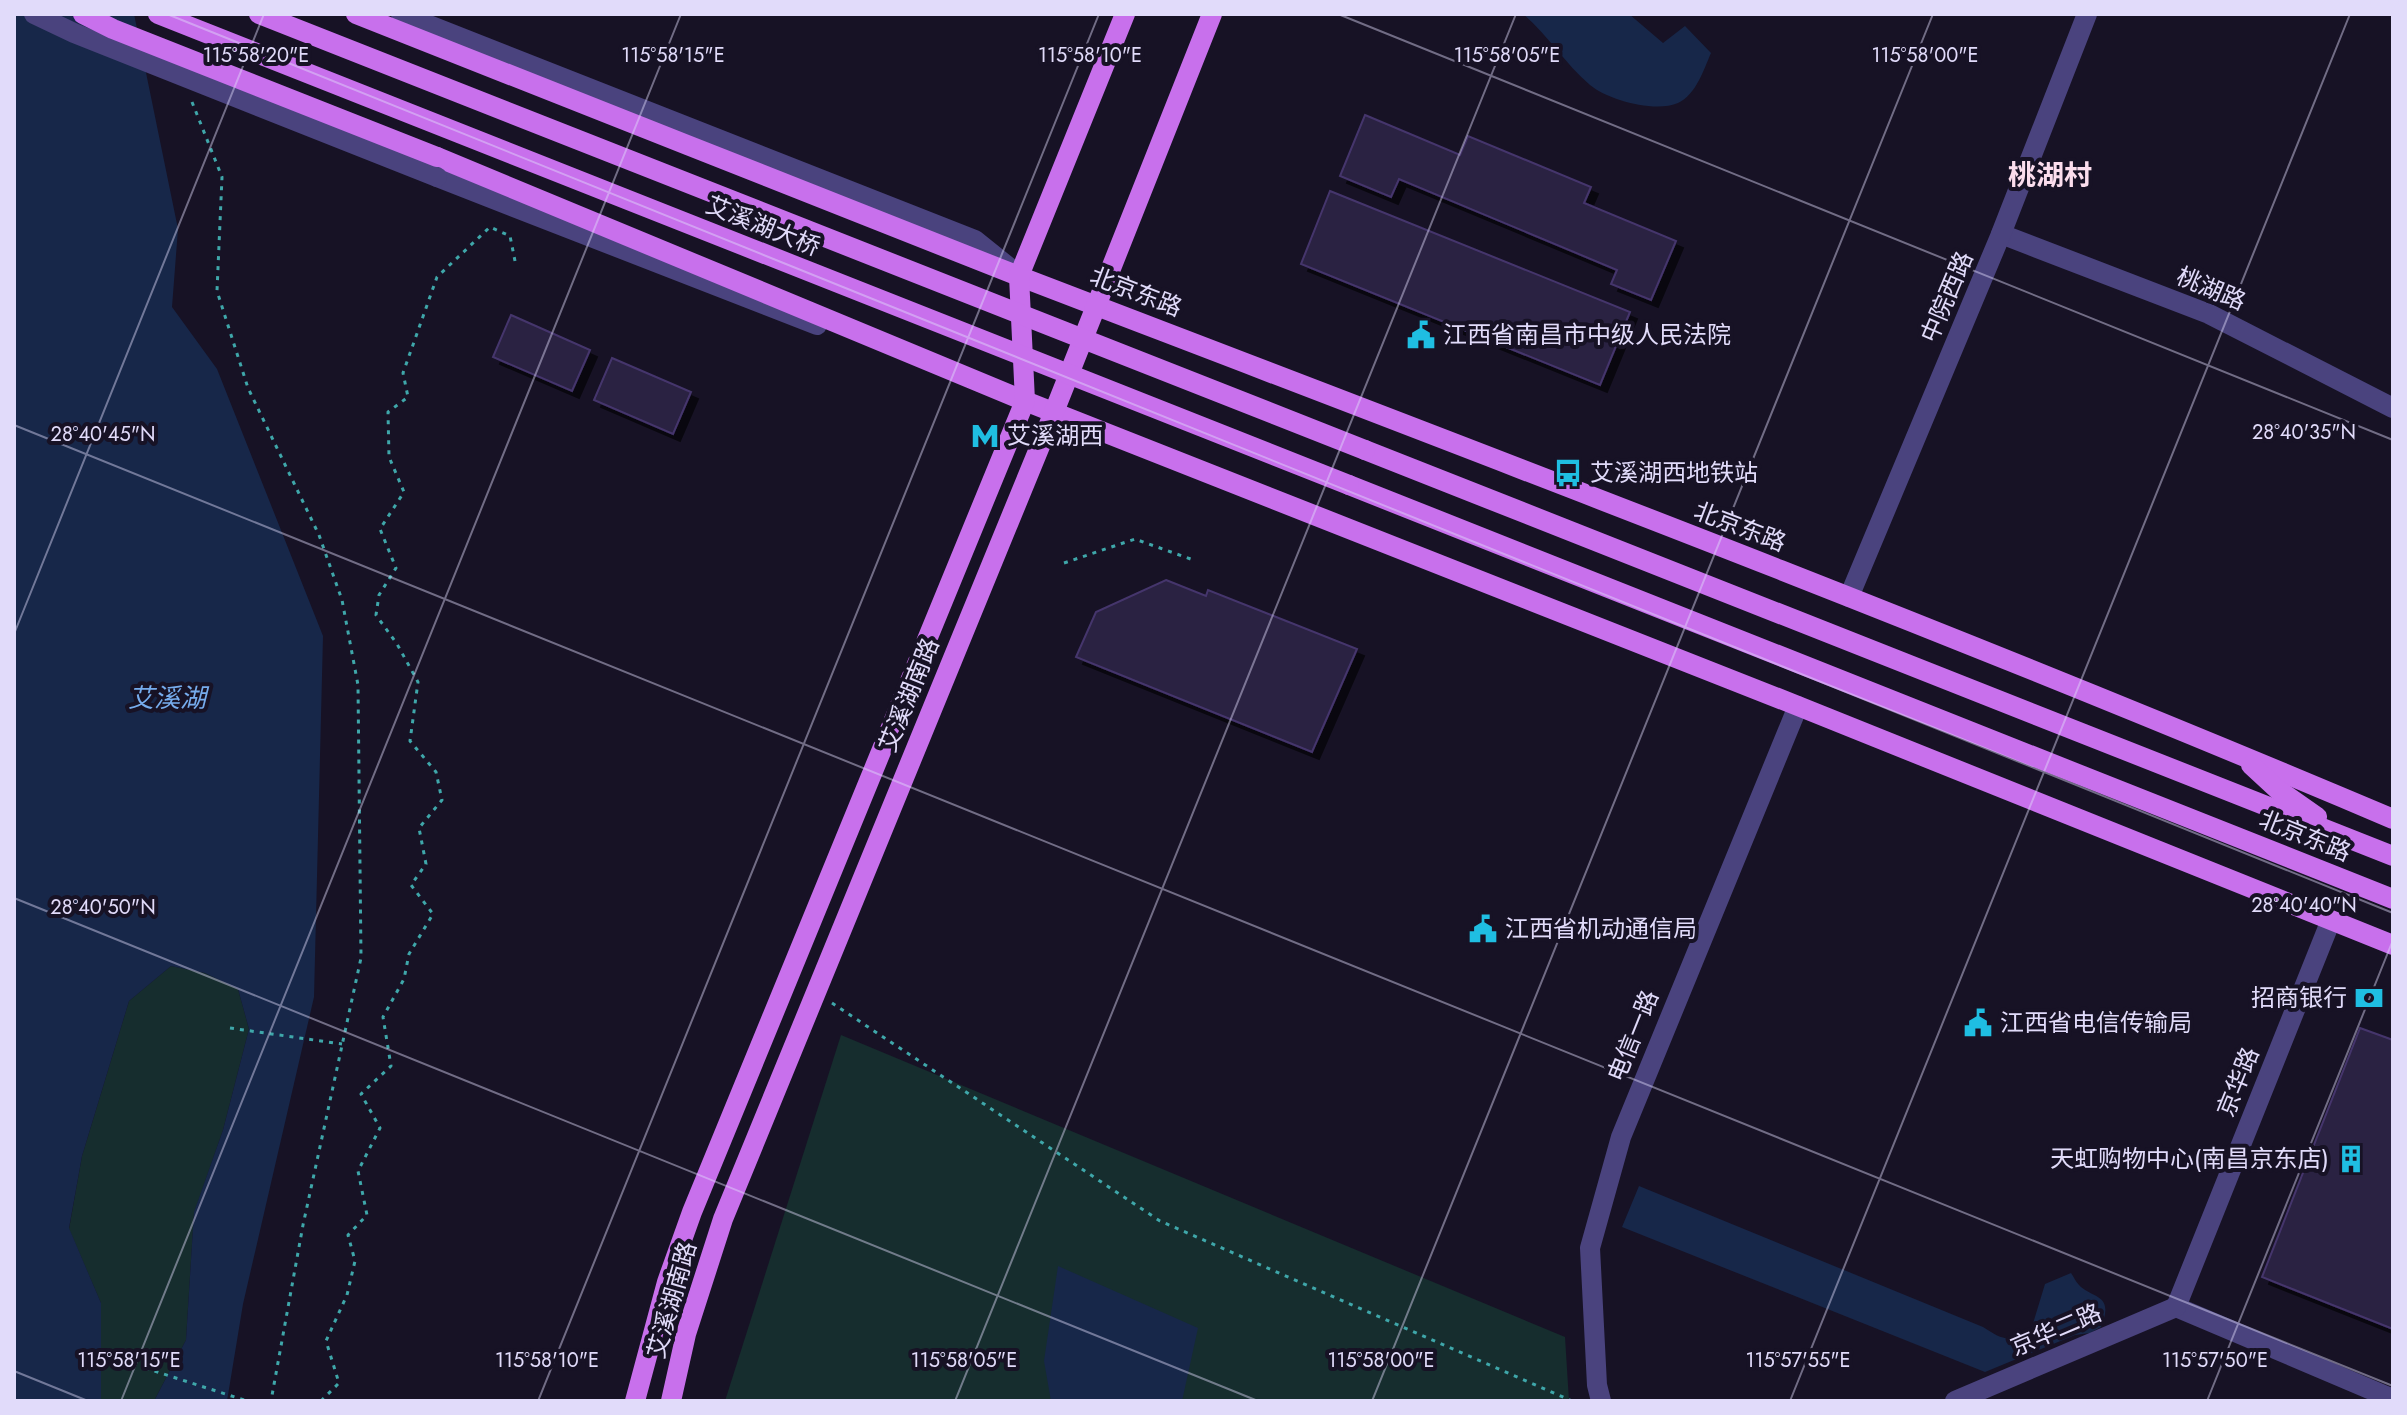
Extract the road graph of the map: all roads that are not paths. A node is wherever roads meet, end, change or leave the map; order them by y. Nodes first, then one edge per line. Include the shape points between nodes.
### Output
1 (34, 14) edge
2 (83, 14) edge
3 (158, 14) edge
4 (259, 14) edge
5 (356, 14) edge
6 (401, 14) edge
7 (1125, 14) edge
8 (1212, 14) edge
9 (2087, 14) edge
10 (437, 167) junction
11 (2001, 234) junction
12 (1019, 276) junction
13 (1097, 305) junction
14 (1025, 401) junction
15 (2393, 408) edge
16 (1054, 412) junction
17 (1365, 450) joint
18 (1349, 485) joint
19 (1849, 597) junction
20 (1798, 706) junction
21 (2238, 753) junction
22 (2393, 819) edge
23 (2343, 835) junction
24 (2393, 856) edge
25 (2393, 899) edge
26 (2331, 920) junction
27 (2393, 945) edge
28 (2176, 1307) junction
29 (2393, 1399) edge
30 (635, 1401) edge
31 (671, 1401) edge
32 (1601, 1401) edge
33 (1955, 1401) edge

1 - 10 street, bridge
2 - 10 main road, bridge
3 - 18 main road, 艾溪湖大桥, bridge
4 - 17 main road, 艾溪湖大桥, bridge
5 - 12 main road, 北京东路
6 - 12 street via 975,240
7 - 12 main road, 艾溪湖南路
8 - 13 main road, 艾溪湖南路
9 - 11 street, 中院西路
10 - 14 main road
11 - 15 street, 桃湖路 via 2209,314
11 - 19 street, 中院西路
12 - 13 main road, 北京东路
12 - 14 main road, 艾溪湖南路
13 - 16 main road, 艾溪湖南路
13 - 19 main road, 北京东路
14 - 16 main road
14 - 30 main road, 艾溪湖南路 via 692,1212
16 - 20 main road
16 - 31 main road, 艾溪湖南路 via 723,1219
17 - 23 main road, 北京东路
18 - 25 main road, 北京东路
19 - 21 main road, 北京东路
20 - 26 main road
20 - 32 street, 电信一路 via 1621,1137 1590,1248
21 - 22 main road, 北京东路
21 - 23 main road via 2277,789
23 - 24 main road, 北京东路
26 - 27 main road
26 - 28 street, 京华路
28 - 29 street
28 - 33 street, 京华二路

